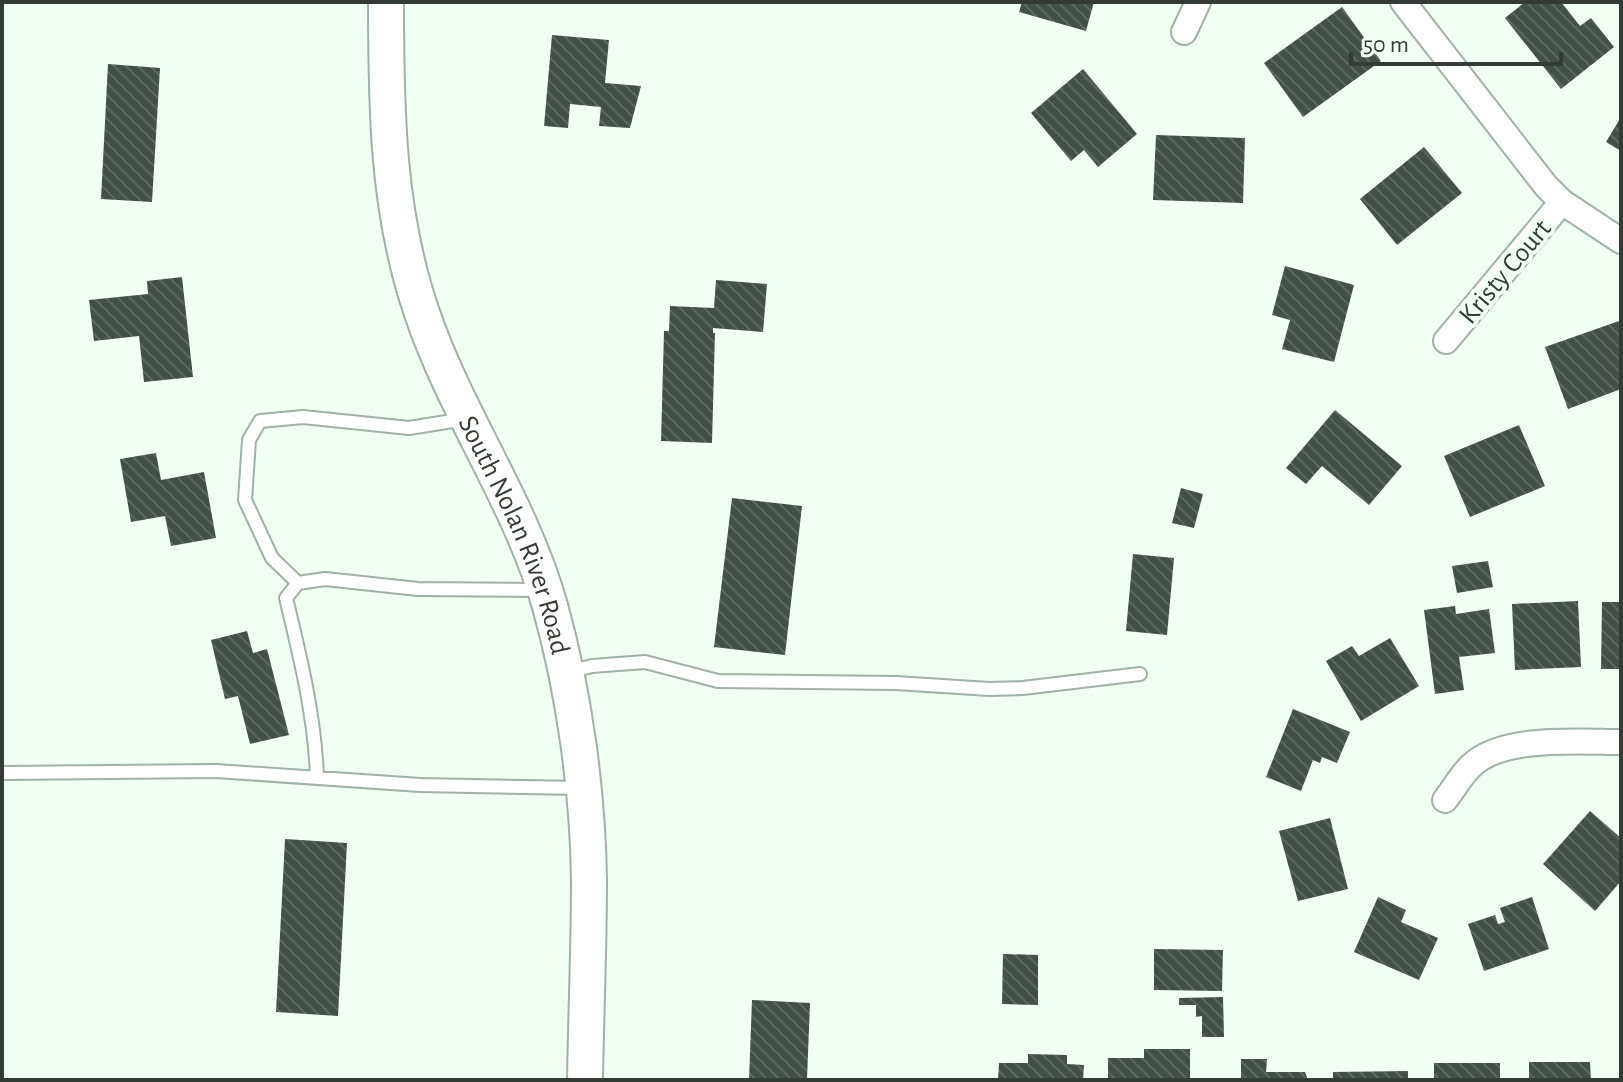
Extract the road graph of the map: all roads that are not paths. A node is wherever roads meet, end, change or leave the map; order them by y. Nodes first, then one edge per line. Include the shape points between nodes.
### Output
1 (386, 2) edge
2 (1198, 2) edge
3 (1403, 2) edge
4 (1184, 32) dead end
5 (1562, 202) junction
6 (1621, 241) edge
7 (1446, 341) dead end
8 (469, 418) junction
9 (298, 583) junction
10 (544, 590) junction
11 (565, 673) junction
12 (1140, 674) dead end
13 (1621, 742) edge
14 (2, 773) edge
15 (317, 777) junction
16 (582, 788) junction
17 (1445, 800) dead end
18 (585, 1080) edge

1 - 8 main road, South Nolan River Road via 388,148 401,231 422,312
2 - 4 street
3 - 5 street
5 - 6 street
5 - 7 street, Kristy Court
8 - 9 lane via 409,428 303,417 260,421 249,440 245,500 272,558
8 - 10 main road, South Nolan River Road via 524,534
9 - 10 lane via 325,579 418,589
9 - 15 lane via 286,598 315,741
10 - 11 main road, South Nolan River Road
11 - 12 lane via 645,662 718,681 989,689
11 - 16 main road, South Nolan River Road
13 - 17 street via 1507,746 1473,764
14 - 15 lane via 216,771
15 - 16 lane
16 - 18 main road, South Nolan River Road via 589,878

